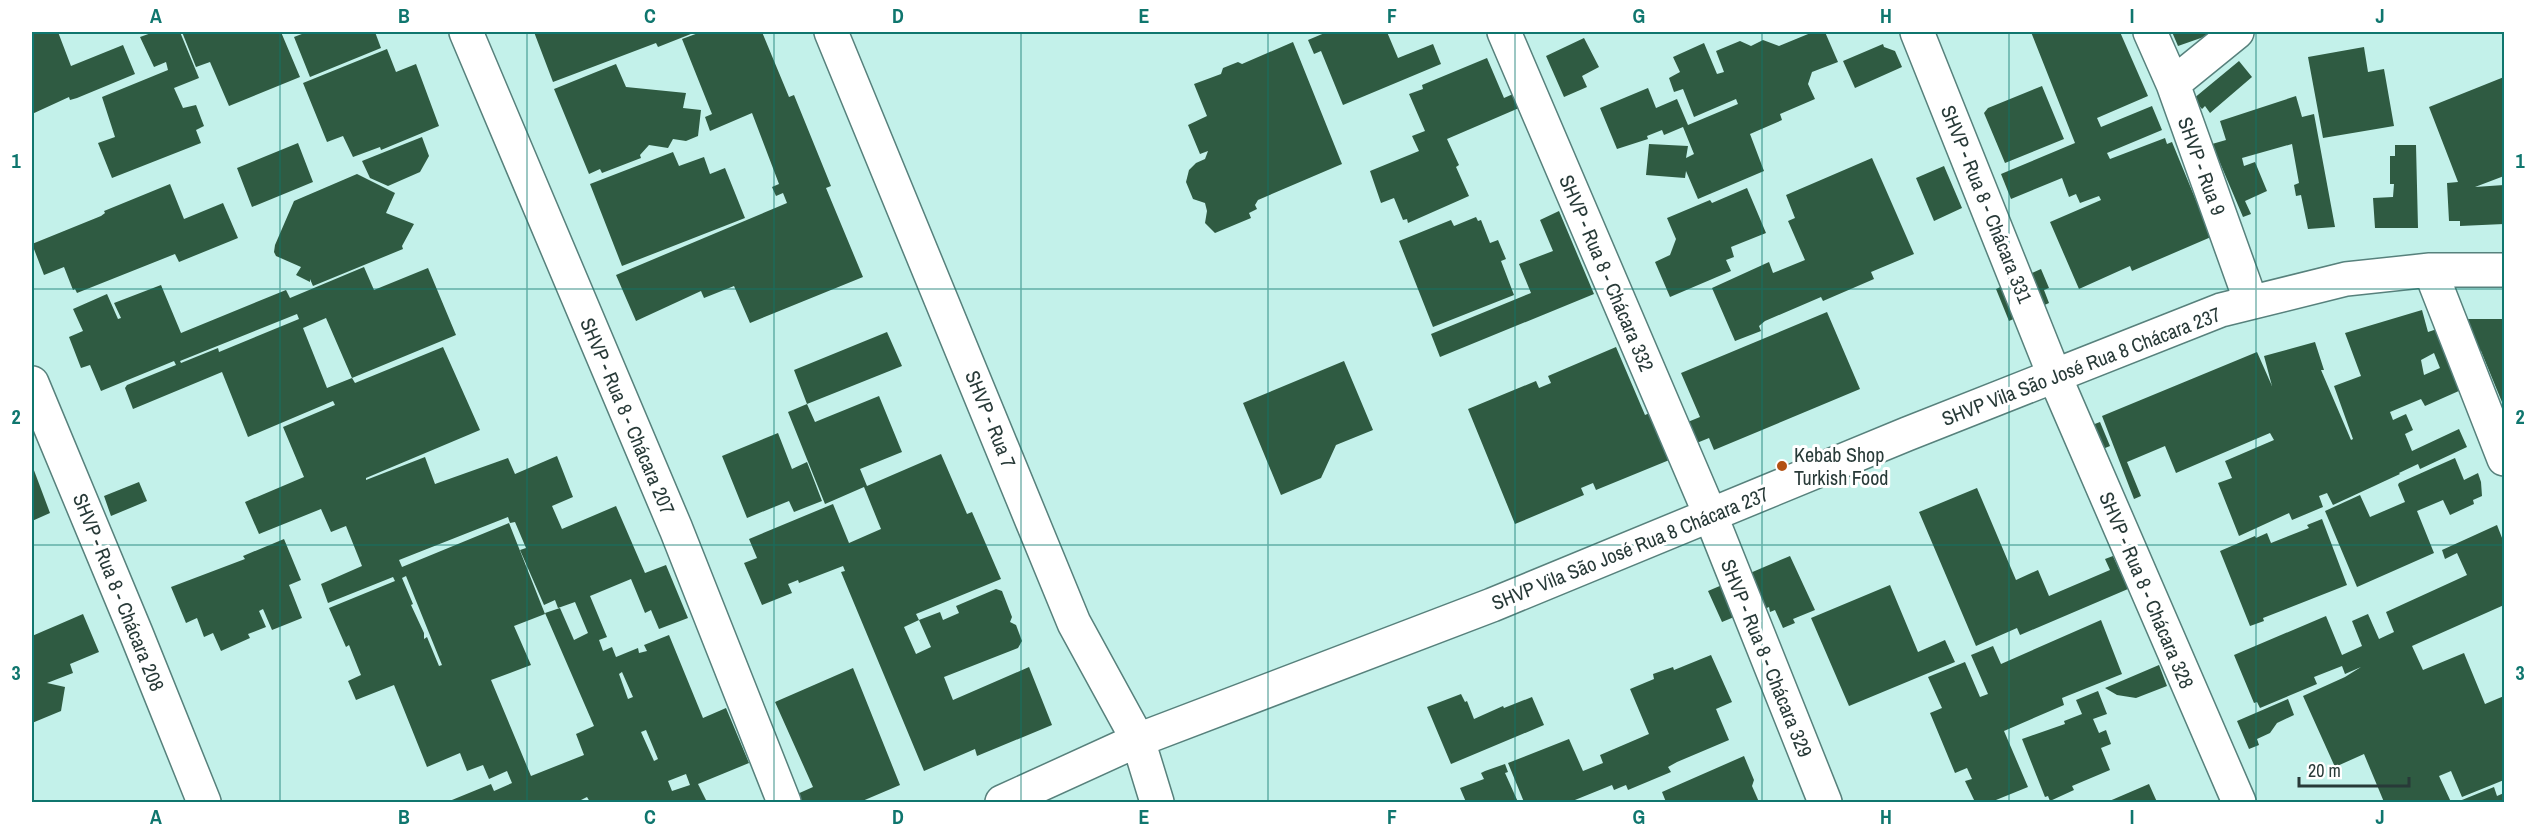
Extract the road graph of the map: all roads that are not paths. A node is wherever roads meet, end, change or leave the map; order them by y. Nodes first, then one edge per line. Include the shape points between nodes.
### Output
1 (466, 32) edge
2 (831, 32) edge
3 (1504, 32) edge
4 (1917, 32) edge
5 (2150, 32) edge
6 (2237, 32) edge
7 (2173, 84) junction
8 (2430, 270) junction
9 (2505, 270) edge
10 (2252, 302) junction
11 (2055, 377) junction
12 (32, 383) edge
13 (2505, 459) edge
14 (1710, 514) junction
15 (1138, 740) junction
16 (204, 802) edge
17 (783, 802) edge
18 (1002, 802) edge
19 (1157, 802) edge
20 (1825, 802) edge
21 (2239, 802) edge

1 - 17 street, SHVP - Rua 8 - Chácara 207 via 676,529
2 - 15 street, SHVP - Rua 7 via 1074,622
3 - 14 street, SHVP - Rua 8 - Chácara 332
4 - 11 street, SHVP - Rua 8 - Chácara 331
5 - 7 street, SHVP - Rua 9
6 - 7 street
7 - 10 street, SHVP - Rua 9
8 - 9 street, SHVP Vila São José Rua 8 Chácara 237
8 - 10 street, SHVP Vila São José Rua 8 Chácara 237 via 2346,279
8 - 13 street
10 - 11 street, SHVP Vila São José Rua 8 Chácara 237 via 2221,310
11 - 14 street, SHVP Vila São José Rua 8 Chácara 237
11 - 21 street, SHVP - Rua 8 - Chácara 328
12 - 16 street, SHVP - Rua 8 - Chácara 208
14 - 15 street, SHVP Vila São José Rua 8 Chácara 237 via 1492,605
14 - 20 street, SHVP - Rua 8 - Chácara 329
15 - 18 street, SHVP Vila São José Rua 8 Chácara 237
15 - 19 street, SHVP - Rua 7

